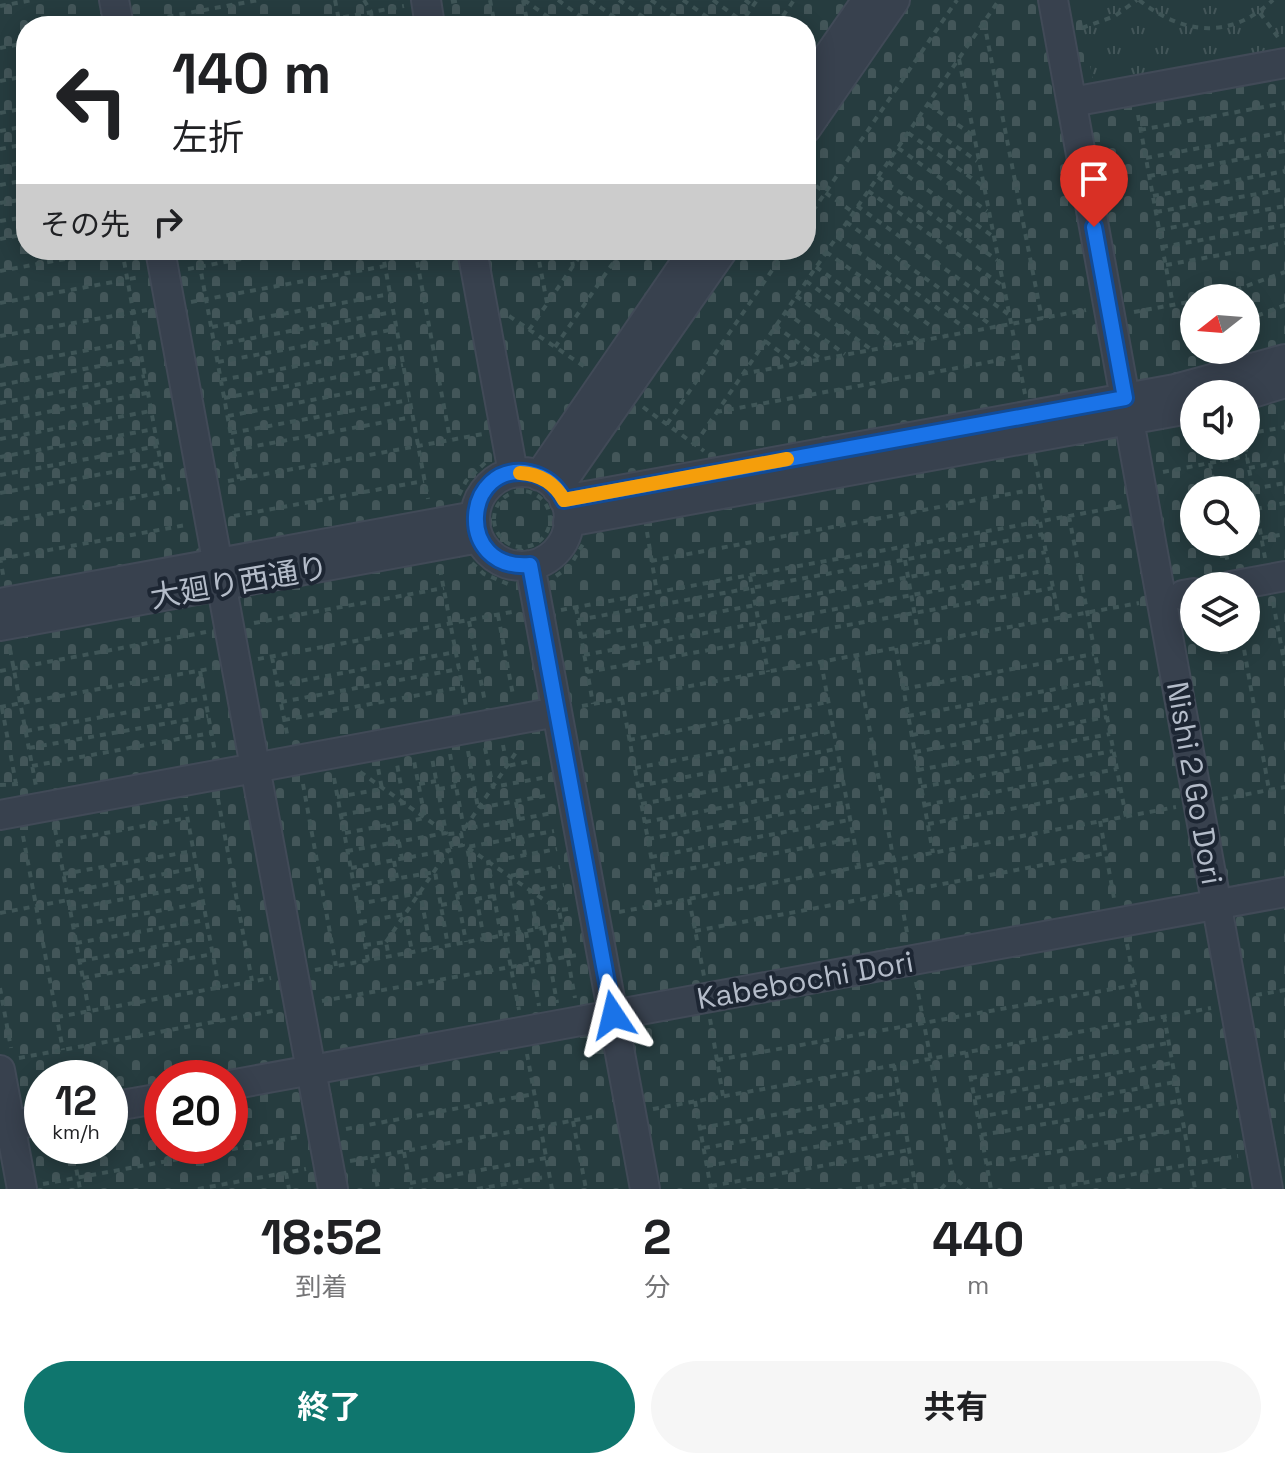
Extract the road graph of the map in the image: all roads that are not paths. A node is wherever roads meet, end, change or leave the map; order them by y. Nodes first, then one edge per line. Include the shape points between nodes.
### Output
1 (895, 0) edge
2 (1053, 0) edge
3 (866, 16) edge
4 (1285, 63) edge
5 (816, 76) edge
6 (1072, 102) junction
7 (816, 110) edge
8 (162, 260) edge
9 (474, 260) edge
10 (689, 260) edge
11 (714, 260) edge
12 (663, 316) junction
13 (1285, 359) edge
14 (1251, 380) edge
15 (1285, 383) edge
16 (1260, 386) edge
17 (1180, 399) edge
18 (1180, 408) edge
19 (1127, 409) junction
20 (546, 494) junction
21 (475, 528) junction
22 (215, 549) dead end
23 (532, 576) junction
24 (1285, 576) edge
25 (1260, 581) edge
26 (161, 585) junction
27 (224, 599) dead end
28 (0, 603) edge
29 (0, 626) edge
30 (565, 710) junction
31 (255, 767) junction
32 (25, 805) edge
33 (1285, 892) edge
34 (1217, 904) junction
35 (613, 1015) junction
36 (6, 1064) edge
37 (311, 1071) junction
38 (248, 1076) edge
39 (5, 1126) edge
40 (331, 1177) edge
41 (29, 1187) edge
42 (645, 1189) edge
43 (1268, 1189) edge

1 - 3 lane
2 - 6 lane, Nishi 2 Go Dori
3 - 5 lane
3 - 7 lane
4 - 6 lane
6 - 19 lane, Nishi 2 Go Dori
8 - 22 lane
9 - 20 lane via 505,429
10 - 12 lane
11 - 12 lane
12 - 20 lane
13 - 14 lane
15 - 16 lane
17 - 19 lane
18 - 19 lane
19 - 20 lane via 748,478
19 - 34 lane, Nishi 2 Go Dori
20 - 21 lane via 489,486 479,501
20 - 23 lane via 564,538
21 - 23 lane via 495,558
21 - 26 lane, 大廻り西通り
21 - 26 lane, 大廻り西通り via 436,546
23 - 30 lane
24 - 25 lane
26 - 28 lane, 大廻り西通り
26 - 29 lane, 大廻り西通り
27 - 31 lane
30 - 31 lane via 522,728 448,732
30 - 35 lane
31 - 32 lane
31 - 37 lane
33 - 34 lane, Kabebochi Dori
34 - 35 lane, Kabebochi Dori
34 - 43 lane, Nishi 2 Go Dori
35 - 37 lane, Kabebochi Dori
35 - 42 lane
36 - 39 lane
37 - 38 lane, Kabebochi Dori
37 - 40 lane
39 - 41 lane

